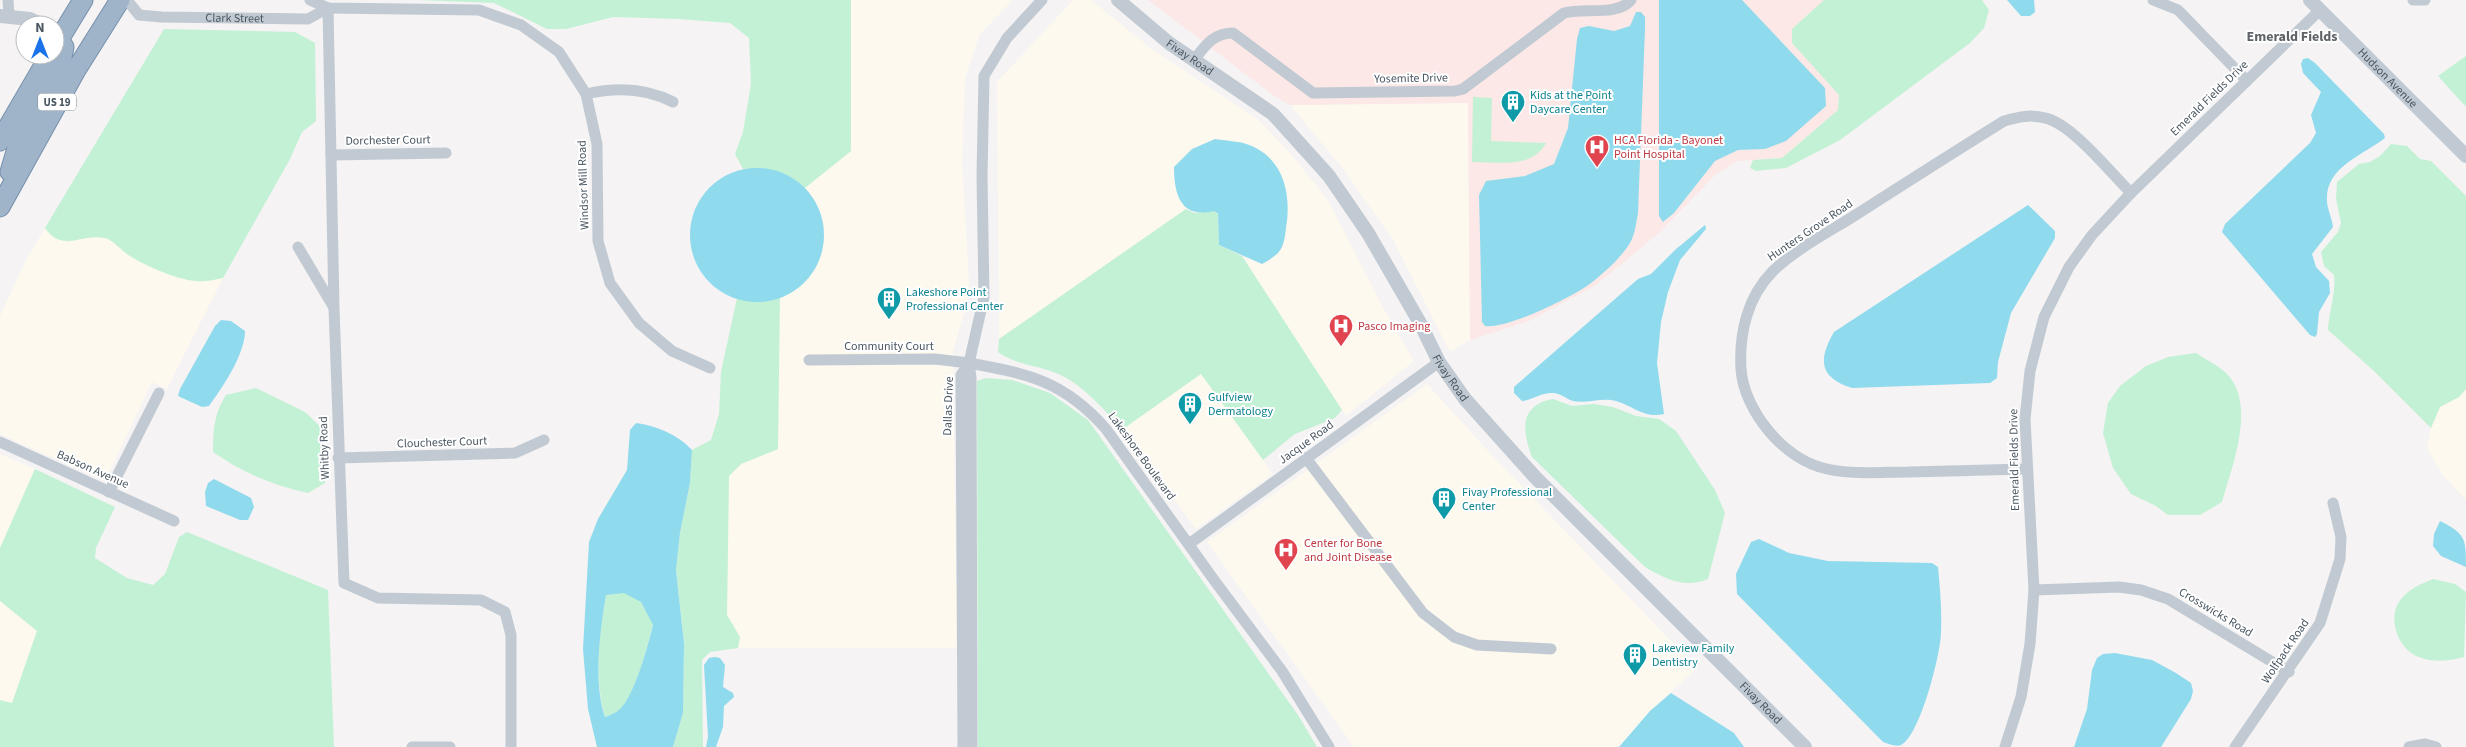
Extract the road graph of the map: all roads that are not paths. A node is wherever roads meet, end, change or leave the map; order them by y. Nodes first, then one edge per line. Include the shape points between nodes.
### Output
1 (8, 0) edge
2 (83, 0) edge
3 (120, 0) edge
4 (128, 0) edge
5 (310, 0) edge
6 (1042, 0) edge
7 (1118, 0) edge
8 (1631, 0) edge
9 (2153, 0) edge
10 (2413, 0) edge
11 (2426, 0) edge
12 (2315, 5) edge
13 (328, 8) junction
14 (4, 16) edge
15 (65, 28) edge
16 (1194, 60) junction
17 (43, 65) edge
18 (61, 65) edge
19 (2247, 81) junction
20 (586, 94) junction
21 (673, 102) dead end
22 (0, 141) edge
23 (446, 153) dead end
24 (330, 155) junction
25 (2466, 156) edge
26 (2131, 193) junction
27 (0, 207) edge
28 (298, 247) dead end
29 (334, 308) junction
30 (809, 360) dead end
31 (1439, 362) junction
32 (969, 363) junction
33 (710, 368) dead end
34 (159, 393) dead end
35 (544, 440) dead end
36 (0, 442) edge
37 (338, 458) junction
38 (1306, 458) junction
39 (2026, 469) junction
40 (109, 492) junction
41 (2333, 503) dead end
42 (174, 521) dead end
43 (1189, 544) junction
44 (2034, 590) junction
45 (1551, 649) dead end
46 (2289, 672) junction
47 (412, 747) edge
48 (450, 747) edge
49 (511, 747) edge
50 (963, 747) edge
51 (972, 747) edge
52 (1329, 747) edge
53 (1805, 747) edge
54 (2005, 747) edge
55 (2236, 747) edge
56 (2409, 747) edge
57 (2436, 747) edge

1 - 14 street
2 - 15 highway, US 19
3 - 27 highway, US 19 via 76,70
4 - 13 street, Clark Street via 139,15 161,17 308,19
5 - 13 street
6 - 32 street via 1007,38 984,76 984,297
7 - 16 street, Fivay Road via 1168,43
8 - 16 street, Yosemite Drive via 1613,9 1564,13 1464,89 1455,91 1313,92 1232,33 1211,39
9 - 19 street via 2178,10
10 - 11 street
12 - 19 street, Emerald Fields Drive
12 - 25 street, Hudson Avenue
13 - 20 street, Windsor Mill Road via 478,10 521,24 559,52
13 - 24 street, Whitby Road
16 - 31 street, Fivay Road via 1273,114 1329,176 1374,242
17 - 22 highway, US 19
18 - 27 highway via 18,145
19 - 26 street, Emerald Fields Drive
20 - 21 street via 604,89 648,91
20 - 33 street, Windsor Mill Road via 597,144 598,241 610,283 645,329 672,351
23 - 24 street, Dorchester Court
24 - 29 street, Whitby Road
26 - 39 street, Emerald Fields Drive via 2069,267 2044,317 2030,371 2025,419
26 - 39 street, Hunters Grove Road via 2067,127 2047,118 2025,116 2004,121 1807,246 1773,272 1757,293 1745,319 1740,347 1742,376 1749,403 1765,427 1791,452 1824,468 1853,473
28 - 29 street
29 - 37 street, Whitby Road
30 - 32 street, Community Court via 935,359
31 - 38 street, Jacque Road
31 - 53 street, Fivay Road via 1465,399 1535,477
32 - 43 street, Lakeshore Boulevard via 1040,378 1091,411
32 - 50 street, Dallas Drive via 961,375
32 - 51 street, Dallas Drive
34 - 40 street
35 - 37 street, Clouchester Court via 515,454
36 - 40 street, Babson Avenue
37 - 49 street, Whitby Road via 344,583 378,598 481,600 505,612 511,635
38 - 43 street, Jacque Road
38 - 45 street via 1423,613 1454,637 1477,645
39 - 44 street, Emerald Fields Drive
40 - 42 street, Babson Avenue
41 - 46 street, Wolfpack Road via 2341,537 2340,559 2320,623
43 - 52 street, Lakeshore Boulevard via 1282,671
44 - 46 street, Crosswicks Road via 2120,587 2141,590 2168,599
44 - 54 street, Emerald Fields Drive via 2030,644 2021,696
46 - 55 street, Wolfpack Road
47 - 48 street
56 - 57 street via 2425,744

